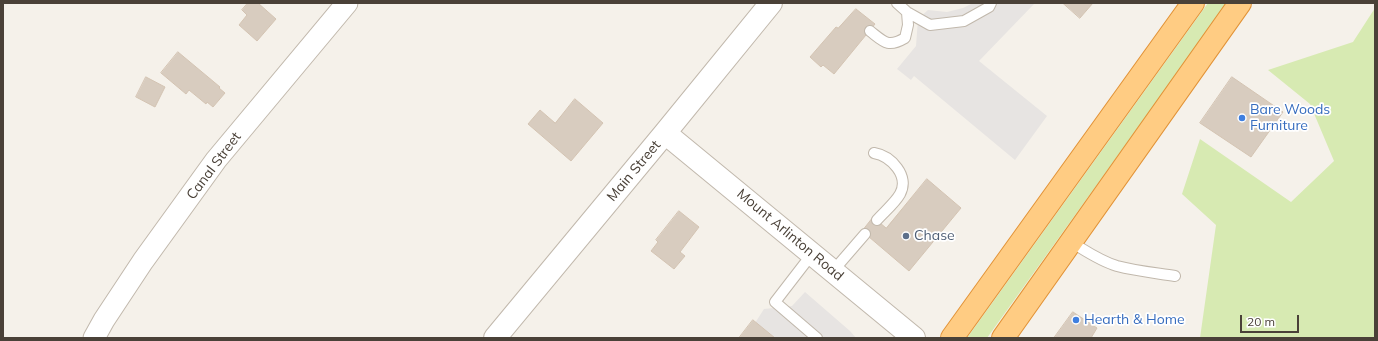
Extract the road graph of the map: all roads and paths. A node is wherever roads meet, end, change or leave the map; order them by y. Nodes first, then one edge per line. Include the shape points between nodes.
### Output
1 (347, 3) edge
2 (771, 3) edge
3 (991, 3) edge
4 (1193, 3) edge
5 (1240, 3) edge
6 (902, 7) edge
7 (870, 31) dead end
8 (665, 133) junction
9 (874, 153) dead end
10 (877, 220) dead end
11 (865, 234) dead end
12 (1071, 242) junction
13 (812, 254) junction
14 (833, 271) junction
15 (1175, 276) dead end
16 (94, 338) edge
17 (495, 338) edge
18 (817, 338) edge
19 (914, 338) edge
20 (952, 338) edge
21 (1003, 338) edge

1 - 16 street, Canal Street via 216,160 143,261
2 - 8 street, Main Street
3 - 6 lane via 989,7 964,21 930,25
4 - 20 highway
5 - 12 highway
6 - 7 lane via 908,25 905,38 891,43
8 - 13 street, Mount Arlinton Road
8 - 17 street, Main Street
9 - 10 lane via 881,154 894,164 900,171 902,181 900,194
11 - 14 lane
12 - 15 lane via 1116,266
12 - 21 highway
13 - 14 street, Mount Arlinton Road
13 - 18 lane via 775,302
14 - 19 street, Mount Arlinton Road

